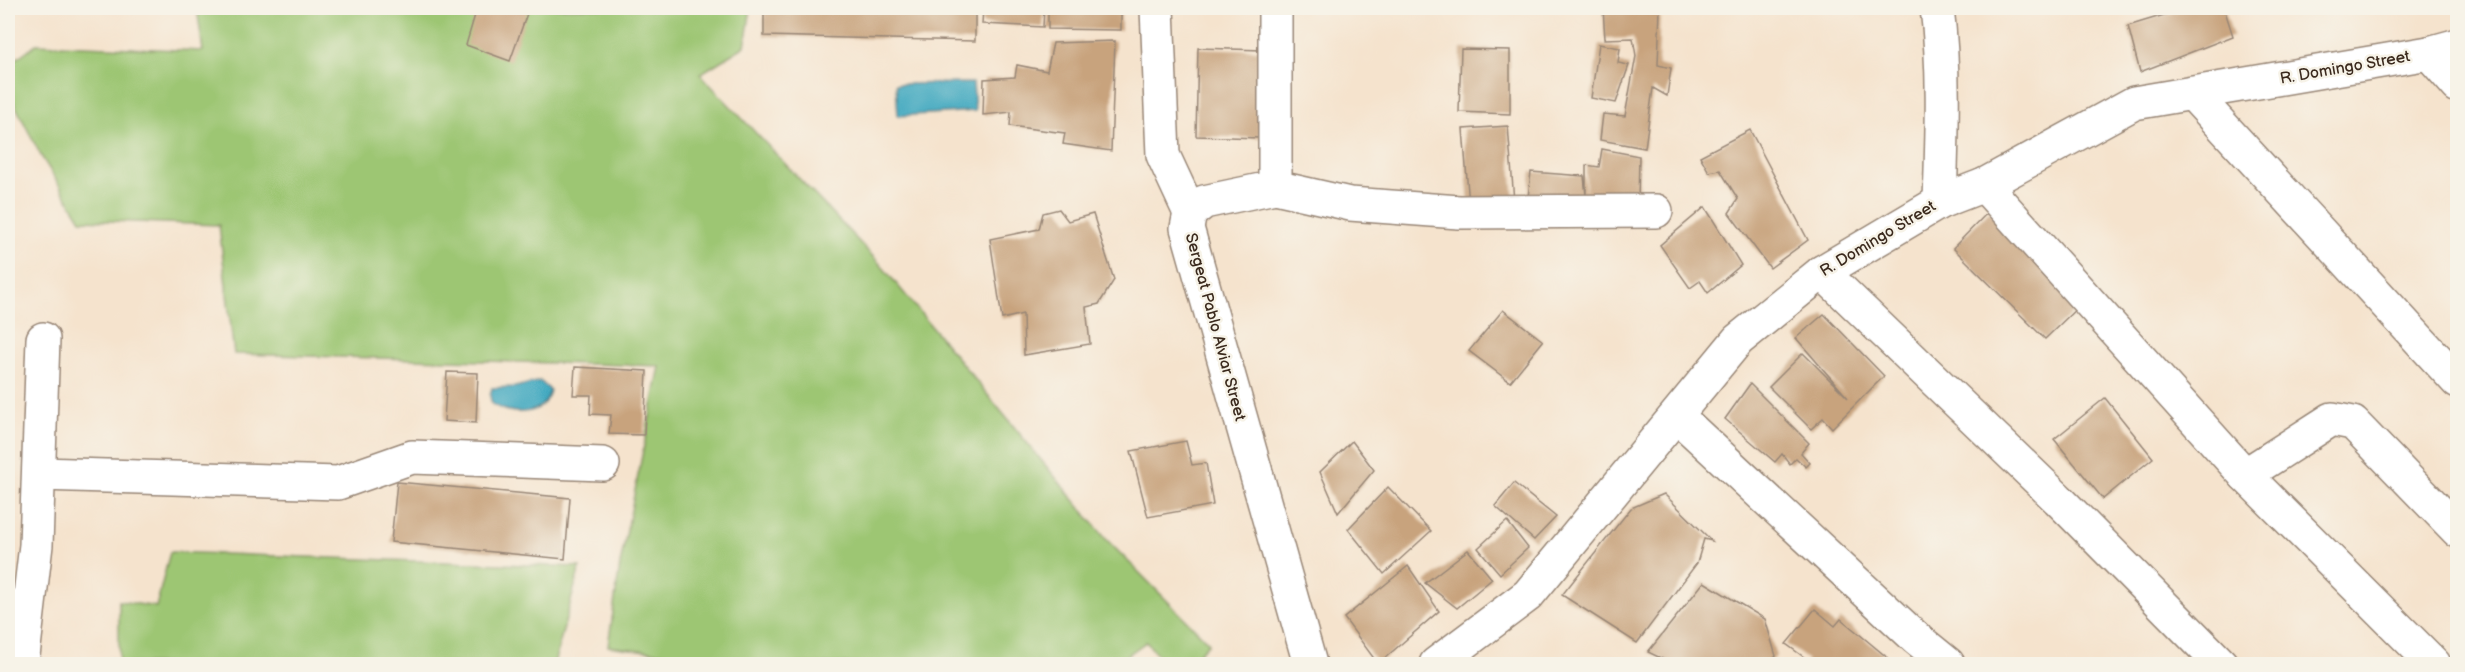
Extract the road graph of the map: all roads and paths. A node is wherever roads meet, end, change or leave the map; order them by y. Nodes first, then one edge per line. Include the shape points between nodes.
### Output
1 (1157, 8) edge
2 (1275, 8) edge
3 (1937, 8) edge
4 (2443, 49) edge
5 (2457, 86) edge
6 (2193, 94) junction
7 (1984, 185) junction
8 (1275, 187) junction
9 (1940, 202) junction
10 (1656, 211) dead end
11 (1190, 213) junction
12 (1822, 272) junction
13 (43, 339) dead end
14 (2457, 382) edge
15 (1677, 416) junction
16 (603, 464) dead end
17 (40, 474) junction
18 (2244, 475) junction
19 (2457, 531) edge
20 (22, 664) edge
21 (1310, 664) edge
22 (1436, 664) edge
23 (1948, 664) edge
24 (2221, 664) edge
25 (2434, 664) edge

1 - 11 street via 1163,155
2 - 8 street
3 - 9 street via 1943,108
4 - 5 street
4 - 6 street, R. Domingo Street
6 - 7 street, R. Domingo Street via 2134,103
6 - 14 street
7 - 9 street, R. Domingo Street
7 - 18 street
8 - 10 street via 1350,204 1459,212
8 - 11 street, Sergeat Pablo Alviar Street via 1204,202
9 - 12 street, R. Domingo Street
11 - 21 street, Sergeat Pablo Alviar Street via 1187,228
12 - 15 street, R. Domingo Street via 1738,340
12 - 24 street via 2058,499
13 - 17 street
15 - 22 street, R. Domingo Street via 1528,595
15 - 23 street via 1916,639
16 - 17 street via 412,457 338,483
17 - 20 street
18 - 19 street via 2332,419 2353,423
18 - 25 street

